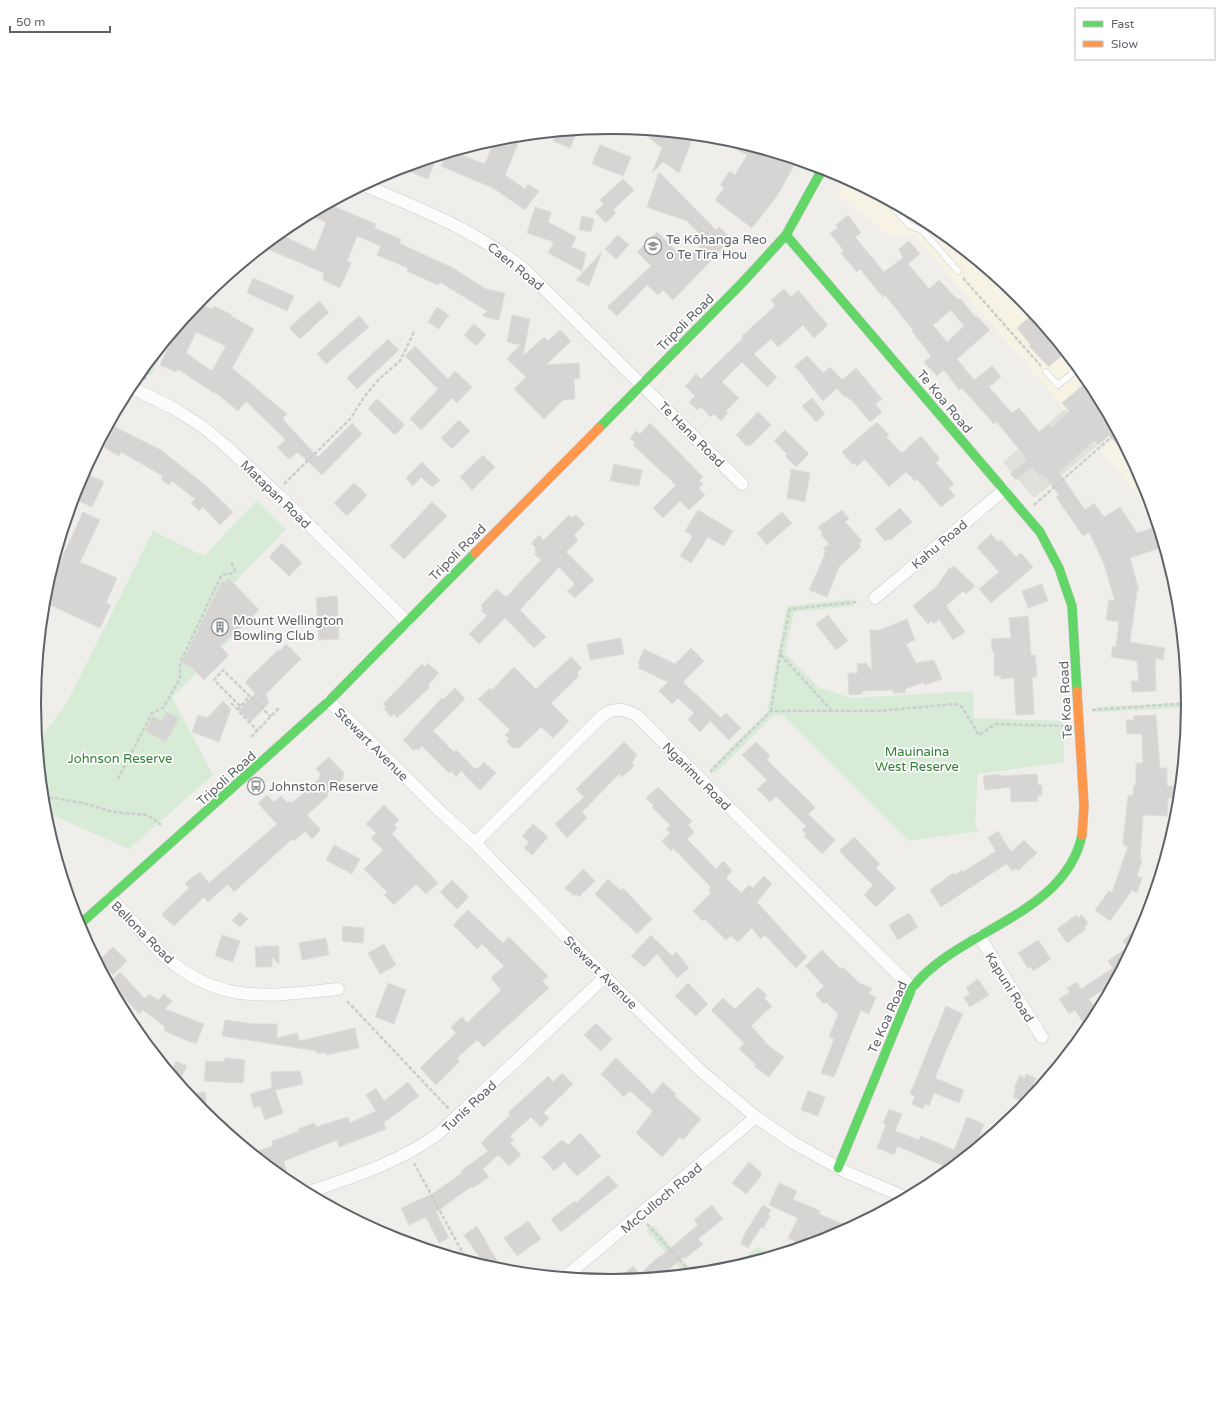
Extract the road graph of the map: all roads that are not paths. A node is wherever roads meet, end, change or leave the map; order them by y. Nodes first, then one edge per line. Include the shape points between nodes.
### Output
1 (820, 173) edge
2 (370, 188) edge
3 (894, 208) edge
4 (786, 235) junction
5 (958, 271) road end
6 (1046, 372) road end
7 (1074, 372) edge
8 (642, 385) junction
9 (136, 390) edge
10 (742, 484) dead end
11 (1004, 490) junction
12 (875, 598) dead end
13 (407, 622) junction
14 (328, 701) junction
15 (476, 843) junction
16 (110, 898) junction
17 (83, 921) edge
18 (979, 936) junction
19 (605, 977) junction
20 (912, 988) junction
21 (338, 989) dead end
22 (1042, 1038) dead end
23 (756, 1118) junction
24 (838, 1168) junction
25 (313, 1191) edge
26 (902, 1196) edge
27 (569, 1273) edge

1 - 4 street, Tripoli Road
2 - 8 street, Caen Road via 445,219 505,254 524,269
3 - 5 lane via 909,226 923,231
4 - 8 street, Tripoli Road
4 - 11 street, Te Koa Road
6 - 7 lane via 1058,385
8 - 10 street, Te Hana Road
8 - 13 street, Tripoli Road
9 - 13 street, Matapan Road via 175,409 227,447 286,501
11 - 12 street, Kahu Road
11 - 18 street, Te Koa Road via 1040,532 1056,558 1072,606 1084,826 1074,860 1055,886
13 - 14 street, Tripoli Road
14 - 15 street, Stewart Avenue
14 - 16 street, Tripoli Road
15 - 19 street, Stewart Avenue
15 - 20 street, Ngarimu Road via 607,711 628,711 637,716
16 - 17 street, Tripoli Road
16 - 21 street, Bellona Road via 170,960 184,971 214,986 260,996
18 - 20 street, Te Koa Road via 923,973
18 - 22 street, Kapuni Road
19 - 23 street, Stewart Avenue via 702,1072
19 - 25 street, Tunis Road via 458,1118 433,1138 378,1168
20 - 24 street, Te Koa Road
23 - 24 street, Stewart Avenue
23 - 27 street, McCulloch Road
24 - 26 street, Stewart Avenue

